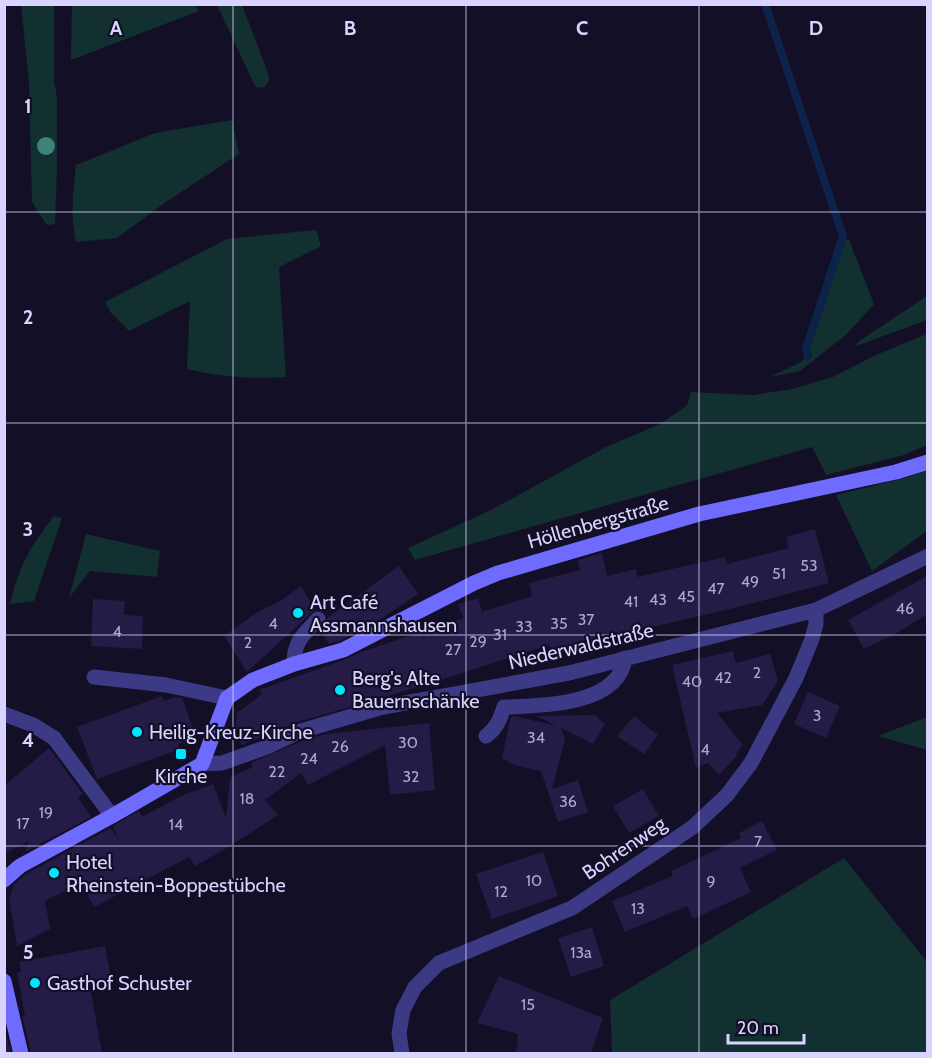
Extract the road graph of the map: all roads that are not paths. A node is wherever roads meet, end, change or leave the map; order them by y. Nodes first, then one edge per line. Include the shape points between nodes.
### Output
1 (927, 462) edge
2 (927, 556) edge
3 (816, 610) junction
4 (318, 619) dead end
5 (625, 658) junction
6 (294, 664) junction
7 (94, 677) dead end
8 (227, 698) junction
9 (4, 714) edge
10 (486, 736) dead end
11 (202, 764) junction
12 (112, 816) junction
13 (4, 880) edge
14 (4, 981) edge
15 (21, 1053) edge
16 (402, 1053) edge

1 - 6 main road, Höllenbergstraße via 699,514 498,573 352,646
2 - 3 street, Niederwaldstraße
3 - 5 street, Niederwaldstraße
3 - 16 street, Bohrenweg via 812,639 796,678 751,763 727,795 693,827 572,908 439,963 415,987 403,1010 399,1033
4 - 6 street via 297,641
5 - 10 street via 621,675 583,699 504,706 494,730
5 - 11 street, Niederwaldstraße via 568,673 383,707 322,724 222,762
6 - 8 main road, Höllenbergstraße via 253,680
7 - 8 street via 166,685
8 - 11 main road
9 - 12 street via 54,738
11 - 12 main road
12 - 13 main road via 20,866
14 - 15 main road

